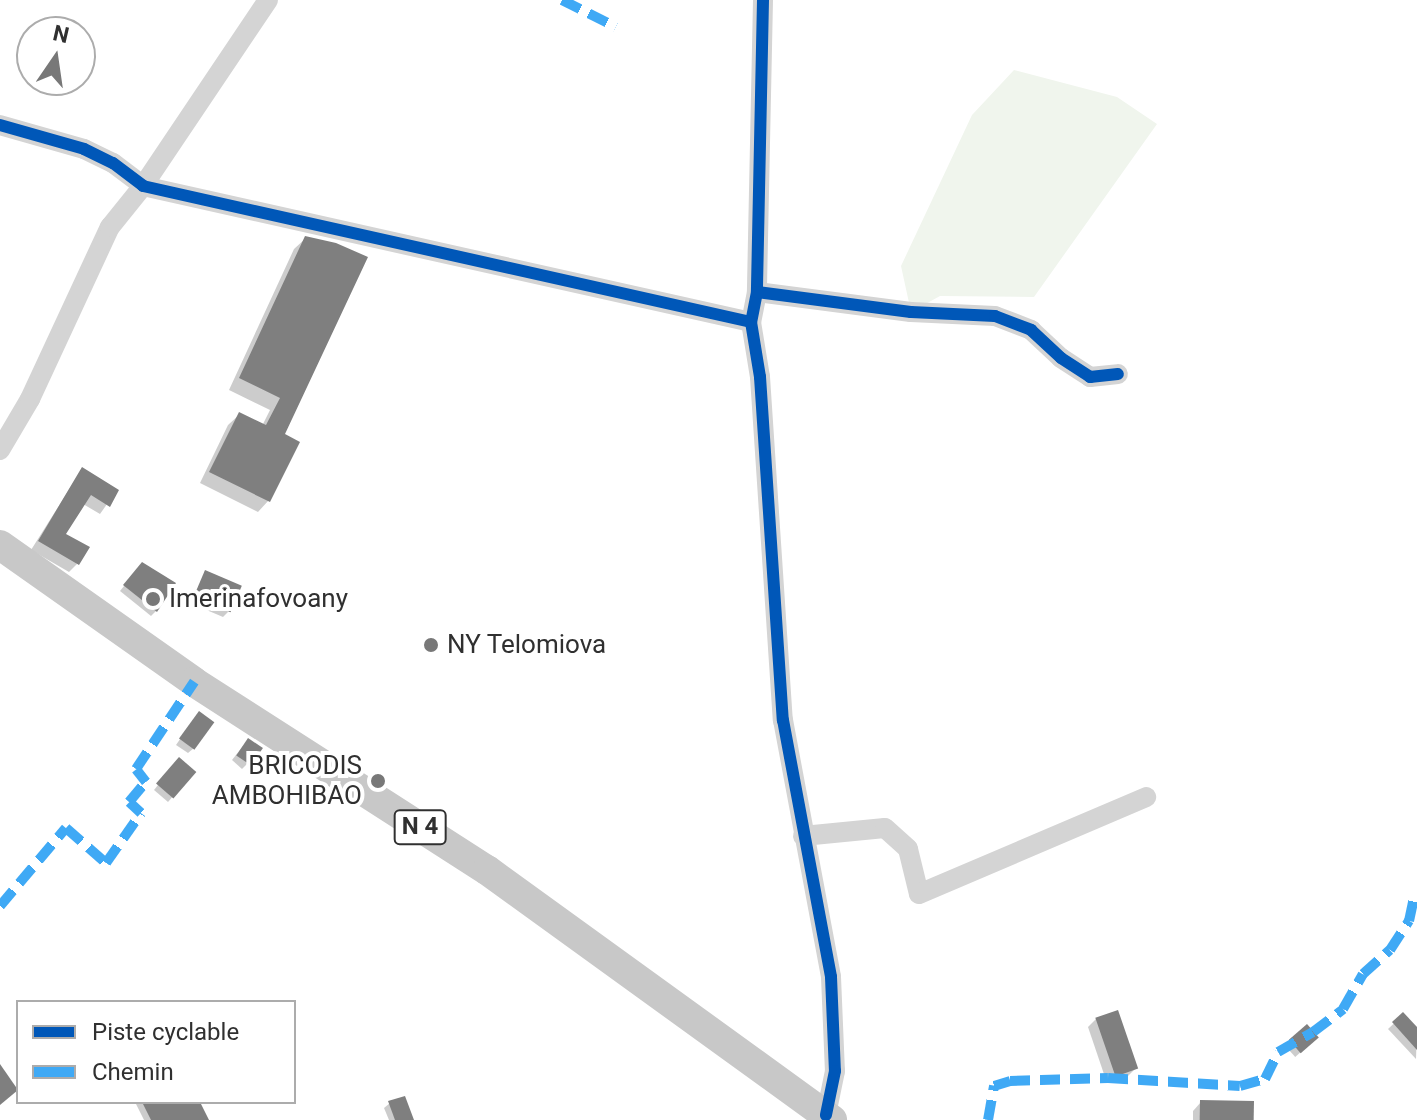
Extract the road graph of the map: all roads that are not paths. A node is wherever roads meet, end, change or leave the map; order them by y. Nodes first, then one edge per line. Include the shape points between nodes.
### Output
1 (268, 0) edge
2 (763, 0) edge
3 (0, 125) edge
4 (143, 186) junction
5 (757, 292) junction
6 (751, 322) junction
7 (1118, 374) dead end
8 (0, 450) edge
9 (0, 545) edge
10 (1146, 797) dead end
11 (803, 836) junction
12 (829, 1118) edge

1 - 4 street
2 - 5 street
3 - 4 street via 84,149
4 - 6 street
4 - 8 street via 110,227 30,399
5 - 6 street
5 - 7 street via 911,312 995,316 1031,330 1090,377
6 - 11 street via 760,377 783,720
9 - 12 main road, N 4 via 194,682 487,870
10 - 11 street via 919,894 908,849 885,828
11 - 12 street via 831,977 835,1071

